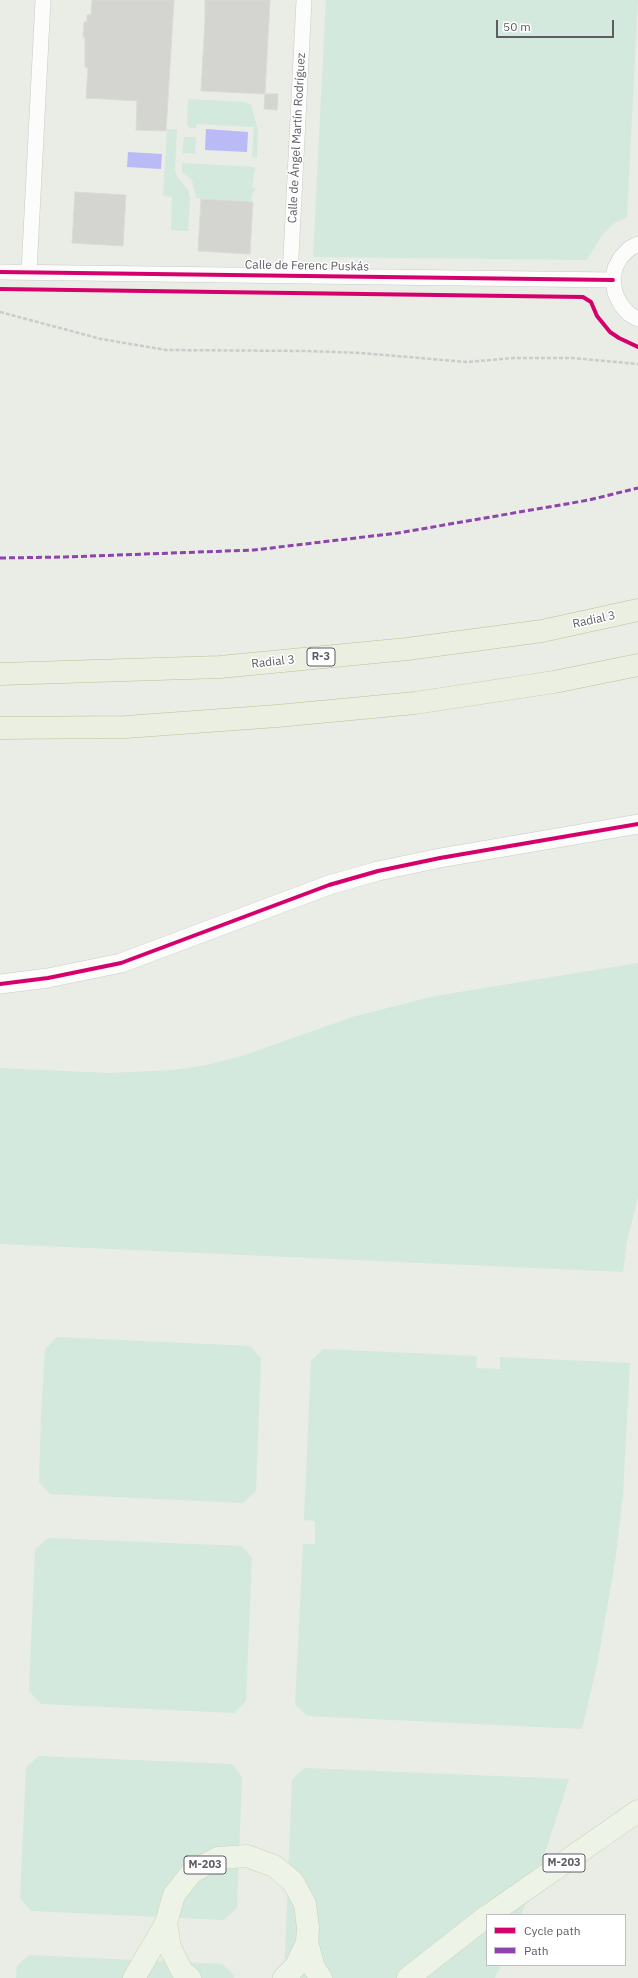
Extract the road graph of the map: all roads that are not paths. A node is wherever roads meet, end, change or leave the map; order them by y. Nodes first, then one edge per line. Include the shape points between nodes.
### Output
1 (44, 0) edge
2 (304, 0) edge
3 (638, 244) edge
4 (0, 272) edge
5 (30, 272) junction
6 (290, 276) junction
7 (613, 280) junction
8 (638, 319) edge
9 (638, 610) edge
10 (638, 665) edge
11 (0, 674) edge
12 (0, 728) edge
13 (638, 824) edge
14 (0, 984) edge
15 (638, 1811) edge
16 (491, 1914) edge
17 (486, 1918) edge
18 (166, 1923) junction
19 (307, 1942) junction
20 (134, 1978) edge
21 (190, 1978) edge
22 (284, 1978) edge
23 (321, 1978) edge
24 (408, 1978) edge

1 - 5 street
2 - 6 street, Calle de Ángel Martín Rodríguez
3 - 7 street via 621,257 615,268
4 - 5 street, Calle de Ferenc Puskás
5 - 6 street, Calle de Ferenc Puskás
6 - 7 street, Calle de Ferenc Puskás
7 - 8 street via 615,293 621,305
9 - 11 highway, Radial 3 / R-3 via 542,630 391,651 220,667
10 - 12 highway via 554,682 399,704 126,727
13 - 14 street via 378,871 329,885 121,964
15 - 16 main road, M-203
17 - 24 main road, M-203
18 - 19 main road, M-203 via 174,1895 192,1872 218,1858 247,1856 274,1866 293,1882 305,1904
18 - 20 main road, M-203
18 - 21 main road, M-203 via 170,1948 182,1971
19 - 22 main road, M-203 via 296,1966
19 - 23 main road, M-203 via 314,1968

